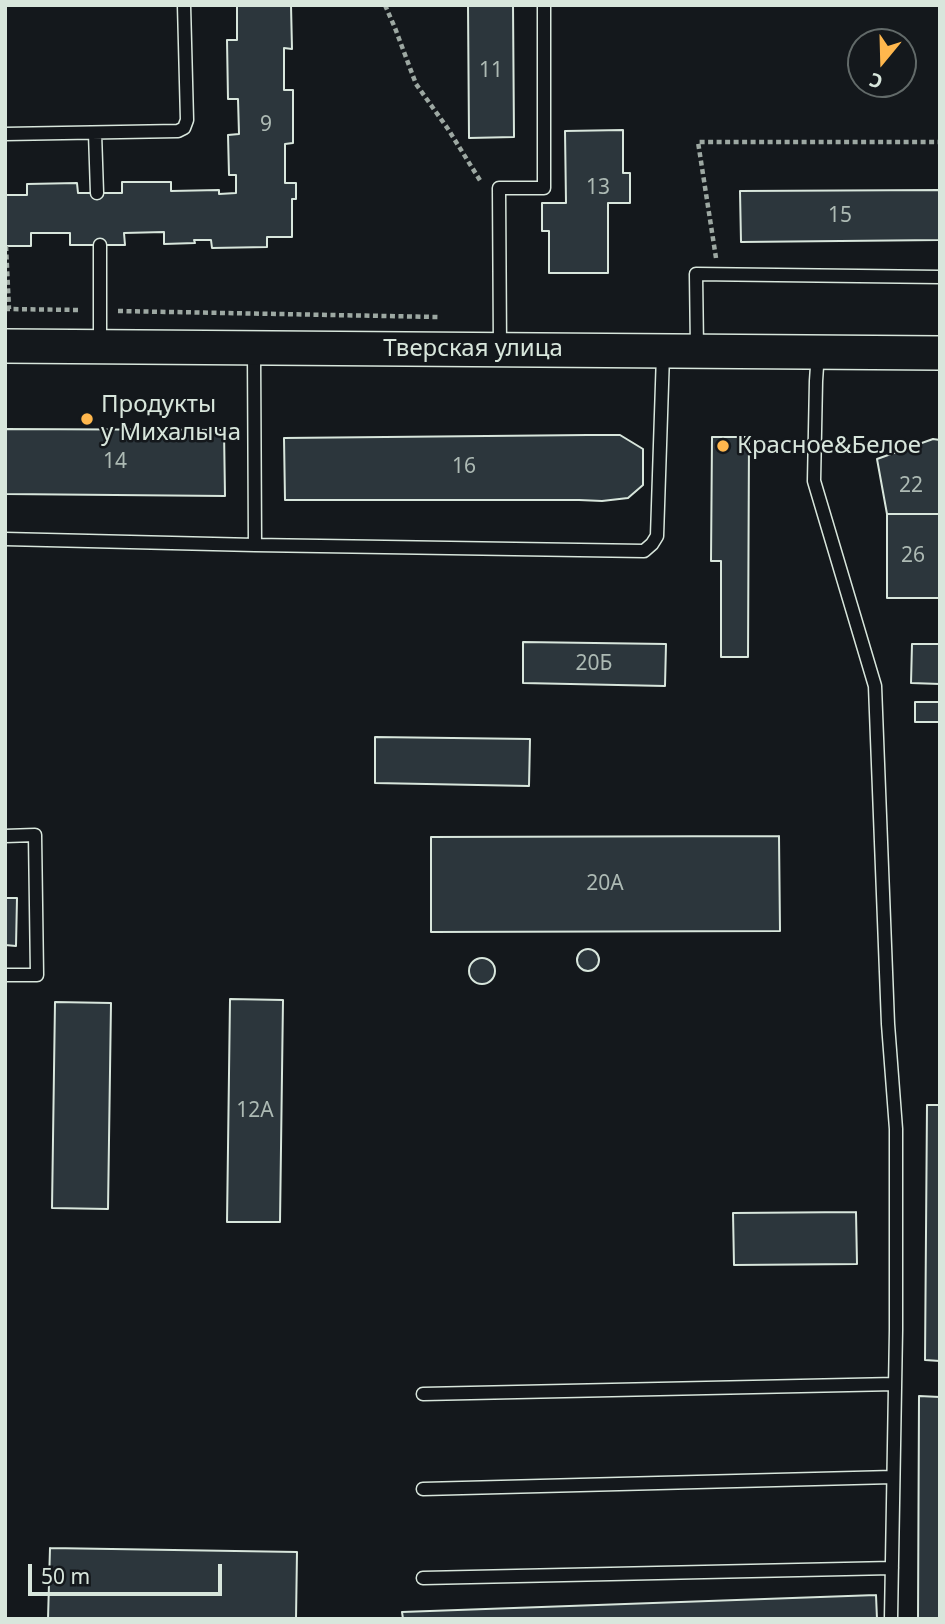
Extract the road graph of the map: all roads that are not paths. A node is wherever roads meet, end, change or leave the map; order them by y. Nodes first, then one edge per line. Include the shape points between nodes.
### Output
1 (184, 5) edge
2 (544, 5) edge
3 (95, 133) junction
4 (5, 134) edge
5 (97, 193) dead end
6 (100, 245) dead end
7 (940, 277) edge
8 (5, 346) edge
9 (100, 346) junction
10 (254, 347) junction
11 (500, 349) junction
12 (663, 351) junction
13 (697, 351) junction
14 (818, 352) junction
15 (940, 353) edge
16 (5, 539) edge
17 (255, 545) junction
18 (5, 835) edge
19 (5, 975) edge
20 (895, 1384) junction
21 (423, 1394) dead end
22 (893, 1477) junction
23 (423, 1489) dead end
24 (892, 1568) junction
25 (423, 1578) dead end
26 (891, 1619) edge

1 - 3 lane via 184,128
2 - 11 lane via 544,188 499,188
3 - 4 lane
3 - 5 lane
6 - 9 lane
7 - 13 lane via 696,274
8 - 9 main road, Тверская улица
9 - 10 main road, Тверская улица
10 - 11 main road, Тверская улица
10 - 17 lane
11 - 12 main road, Тверская улица
12 - 13 main road, Тверская улица
12 - 17 lane via 657,536 644,551
13 - 14 main road, Тверская улица
14 - 15 main road, Тверская улица
14 - 20 lane via 814,481 875,685 896,1129
16 - 17 lane
18 - 19 lane via 35,835 37,975
20 - 21 lane
20 - 22 lane
22 - 23 lane
22 - 24 lane
24 - 25 lane
24 - 26 lane

